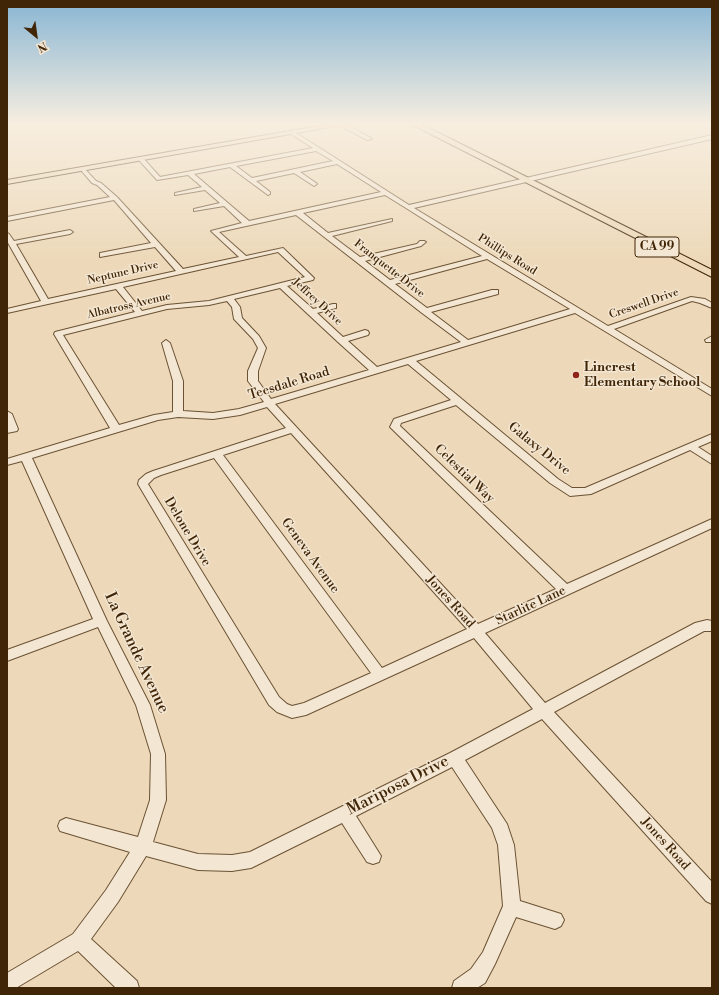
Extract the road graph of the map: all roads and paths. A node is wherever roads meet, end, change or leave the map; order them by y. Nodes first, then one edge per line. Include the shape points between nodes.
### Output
1 (83, 169) edge
2 (86, 169) edge
3 (150, 169) edge
4 (208, 169) edge
5 (237, 169) edge
6 (302, 169) edge
7 (350, 169) edge
8 (502, 169) edge
9 (569, 169) edge
10 (295, 171) junction
11 (189, 173) junction
12 (251, 180) junction
13 (523, 180) junction
14 (7, 182) edge
15 (314, 184) dead end
16 (206, 188) junction
17 (268, 193) dead end
18 (387, 193) junction
19 (177, 194) dead end
20 (115, 198) junction
21 (226, 204) junction
22 (23, 206) dead end
23 (408, 207) junction
24 (196, 210) dead end
25 (298, 213) junction
26 (29, 215) junction
27 (7, 219) edge
28 (390, 220) dead end
29 (248, 224) junction
30 (70, 232) dead end
31 (7, 235) edge
32 (327, 235) junction
33 (422, 242) dead end
34 (12, 244) junction
35 (157, 244) junction
36 (103, 256) dead end
37 (489, 256) junction
38 (244, 258) junction
39 (359, 260) junction
40 (181, 272) junction
41 (712, 274) edge
42 (389, 283) junction
43 (282, 285) junction
44 (118, 286) junction
45 (495, 292) dead end
46 (229, 298) junction
47 (46, 302) junction
48 (333, 306) dead end
49 (712, 306) edge
50 (576, 310) junction
51 (7, 311) edge
52 (425, 311) junction
53 (312, 312) junction
54 (140, 313) junction
55 (607, 329) junction
56 (365, 333) dead end
57 (341, 340) junction
58 (166, 343) dead end
59 (467, 343) junction
60 (410, 361) junction
61 (376, 371) junction
62 (712, 393) edge
63 (458, 401) junction
64 (270, 404) junction
65 (7, 414) edge
66 (178, 414) junction
67 (116, 429) junction
68 (292, 429) junction
69 (10, 430) edge
70 (712, 437) edge
71 (690, 446) junction
72 (217, 454) junction
73 (26, 456) junction
74 (712, 461) edge
75 (7, 462) edge
76 (712, 523) edge
77 (565, 590) junction
78 (101, 621) junction
79 (712, 626) edge
80 (477, 632) junction
81 (7, 656) edge
82 (380, 675) junction
83 (306, 709) joint
84 (543, 710) junction
85 (455, 758) junction
86 (345, 813) junction
87 (66, 826) dead end
88 (143, 846) junction
89 (373, 856) dead end
90 (709, 886) edge
91 (512, 907) junction
92 (555, 920) dead end
93 (79, 940) junction
94 (7, 983) edge
95 (130, 988) edge
96 (461, 988) edge

1 - 14 main road
2 - 20 street via 94,182
3 - 11 street via 159,179
4 - 11 street
5 - 12 street
6 - 10 street
7 - 18 street, Phillips Road
8 - 13 highway, CA 99
9 - 13 street
10 - 12 street
10 - 15 street
11 - 16 street
12 - 17 street
13 - 23 street
13 - 41 highway, CA 99
16 - 19 street
16 - 21 street
18 - 23 street, Phillips Road
18 - 25 street
20 - 26 street
20 - 35 street
21 - 24 street
21 - 29 street
22 - 26 street
23 - 37 street, Phillips Road
25 - 29 street
25 - 32 street, Franquette Drive
26 - 27 street
28 - 32 street
29 - 38 street via 214,231
30 - 34 street
31 - 34 street
32 - 39 street, Franquette Drive
33 - 39 street via 419,245
34 - 47 street
35 - 36 street
35 - 40 street
37 - 42 street
37 - 50 street, Phillips Road
38 - 40 street, Neptune Drive
38 - 43 street, Jeffrey Drive via 280,250 310,278
39 - 42 street, Franquette Drive
40 - 44 street, Neptune Drive
42 - 52 street, Franquette Drive
43 - 46 street, Albatross Avenue
43 - 53 street, Jeffrey Drive
44 - 47 street, Neptune Drive
44 - 54 street
45 - 52 street
46 - 54 street, Albatross Avenue
46 - 64 street, Jones Road via 236,306 238,319 262,348 252,371 252,381
47 - 51 street, Neptune Drive
48 - 53 street
49 - 55 street, Creswell Drive via 690,299
50 - 55 street, Phillips Road
50 - 59 street, Teesdale Road
52 - 59 street, Franquette Drive
53 - 57 street, Jeffrey Drive
54 - 67 street, Albatross Avenue via 58,334
55 - 62 street, Phillips Road
56 - 57 street
57 - 61 street, Jeffrey Drive
58 - 66 street via 178,381
59 - 60 street, Teesdale Road
60 - 61 street, Teesdale Road
60 - 63 street, Galaxy Drive
61 - 64 street, Teesdale Road
63 - 71 street, Galaxy Drive via 570,492 587,491
63 - 77 street, Celestial Way via 397,421 395,427
64 - 66 street, Teesdale Road via 213,416
64 - 68 street, Jones Road
65 - 69 street
66 - 67 street, Teesdale Road via 157,417
67 - 73 street, Teesdale Road
68 - 72 street, Delone Drive
68 - 80 street, Jones Road
70 - 71 street, Galaxy Drive
71 - 74 street
72 - 82 street, Geneva Avenue
72 - 83 street, Delone Drive via 150,476 143,484 274,701 287,711
73 - 75 street, Teesdale Road
73 - 78 street, La Grande Avenue
76 - 77 street, Starlite Lane
77 - 80 street, Starlite Lane
78 - 81 street
78 - 88 street, La Grande Avenue via 143,705 158,754 158,800
79 - 84 street, Mariposa Drive via 700,627
80 - 82 street, Starlite Lane
80 - 84 street, Jones Road
82 - 83 street, Starlite Lane
84 - 85 street, Mariposa Drive
84 - 90 street, Jones Road
85 - 86 street, Mariposa Drive
85 - 91 street via 499,824 506,845
86 - 88 street, Mariposa Drive via 251,860 232,863 198,862
86 - 89 street
87 - 88 street, Mariposa Drive
88 - 93 street, La Grande Avenue via 112,896
91 - 92 street
91 - 96 street via 478,976
93 - 94 street, La Grande Avenue
93 - 95 street

